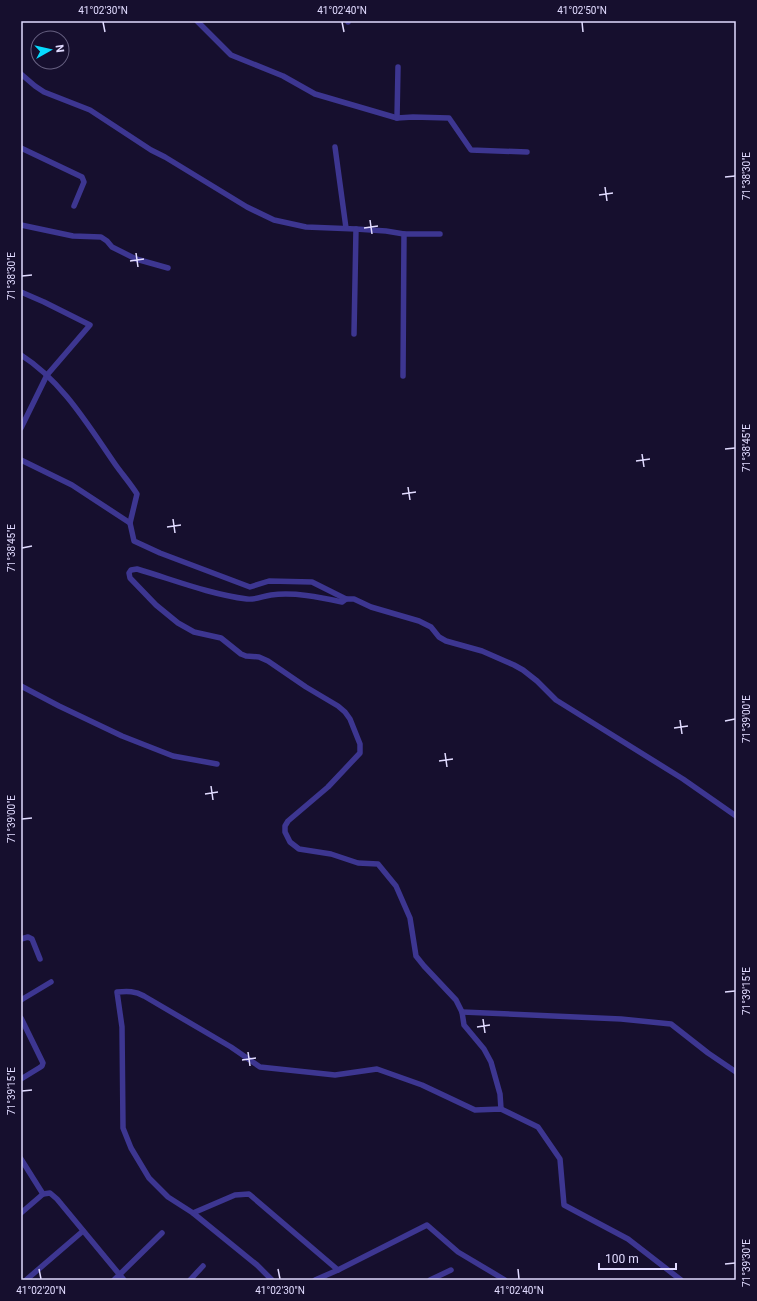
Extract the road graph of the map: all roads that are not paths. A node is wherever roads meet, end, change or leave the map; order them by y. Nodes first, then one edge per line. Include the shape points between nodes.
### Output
1 (197, 21) edge
2 (398, 67) dead end
3 (21, 74) edge
4 (397, 118) junction
5 (335, 147) dead end
6 (21, 148) edge
7 (526, 152) dead end
8 (74, 206) dead end
9 (21, 225) edge
10 (346, 228) junction
11 (356, 229) junction
12 (404, 234) junction
13 (440, 234) dead end
14 (168, 268) dead end
15 (21, 292) edge
16 (354, 334) dead end
17 (21, 355) edge
18 (47, 375) junction
19 (403, 376) dead end
20 (21, 428) edge
21 (21, 460) edge
22 (130, 523) junction
23 (346, 599) junction
24 (21, 686) edge
25 (217, 764) dead end
26 (736, 816) edge
27 (21, 939) edge
28 (40, 959) dead end
29 (51, 982) dead end
30 (21, 1000) edge
31 (462, 1012) junction
32 (22, 1022) edge
33 (736, 1072) edge
34 (21, 1079) edge
35 (501, 1109) junction
36 (21, 1159) edge
37 (43, 1194) junction
38 (21, 1213) edge
39 (193, 1213) junction
40 (83, 1231) junction
41 (162, 1233) dead end
42 (203, 1266) dead end
43 (338, 1270) junction
44 (450, 1270) dead end
45 (122, 1278) edge
46 (26, 1280) edge
47 (114, 1280) edge
48 (190, 1280) edge
49 (272, 1280) edge
50 (314, 1280) edge
51 (430, 1280) edge
52 (505, 1280) edge
53 (681, 1280) edge

1 - 4 street via 230,55 283,76 315,94
2 - 4 street
3 - 10 street via 44,92 90,110 150,150 247,207 290,224
4 - 7 street via 449,118 471,150
5 - 10 street
6 - 8 street via 82,177 84,182
9 - 14 street via 73,236 101,237 112,247 136,259
10 - 11 street
11 - 12 street
11 - 16 street
12 - 13 street
12 - 19 street
15 - 18 street via 90,325
17 - 18 street
18 - 20 street
18 - 22 street via 90,425 136,494
21 - 22 street via 72,485
22 - 23 street via 134,541 250,587 270,581 312,582
23 - 26 street via 354,599 371,607 419,620 446,641 482,651 514,666 537,681 556,700 683,779
23 - 31 street via 342,602 312,596 272,595 247,599 215,594 137,569 129,573 130,578 156,605 178,623 194,632 221,638 241,654 268,661 345,712 360,744 360,753 328,788 288,821 285,826 286,832 290,842 299,849 332,854 358,863 378,864 396,886 410,918 416,956 456,1000
24 - 25 street via 122,736 173,756
27 - 28 street via 32,939
29 - 30 street
31 - 33 street via 621,1019 670,1024
31 - 35 street via 464,1025 484,1049 491,1062 500,1094
32 - 34 street via 43,1063
35 - 39 street via 475,1110 422,1085 376,1069 336,1075 260,1067 232,1047 137,992 117,992 122,1027 123,1128 131,1148 149,1178 168,1197
35 - 53 street via 538,1127 560,1159 564,1205 628,1239
36 - 37 street
37 - 38 street
37 - 40 street via 50,1192
39 - 43 street via 235,1195 249,1194
39 - 49 street
40 - 45 street
40 - 46 street
41 - 45 street
42 - 48 street
43 - 50 street
43 - 52 street via 427,1225 458,1252
44 - 51 street
45 - 47 street

